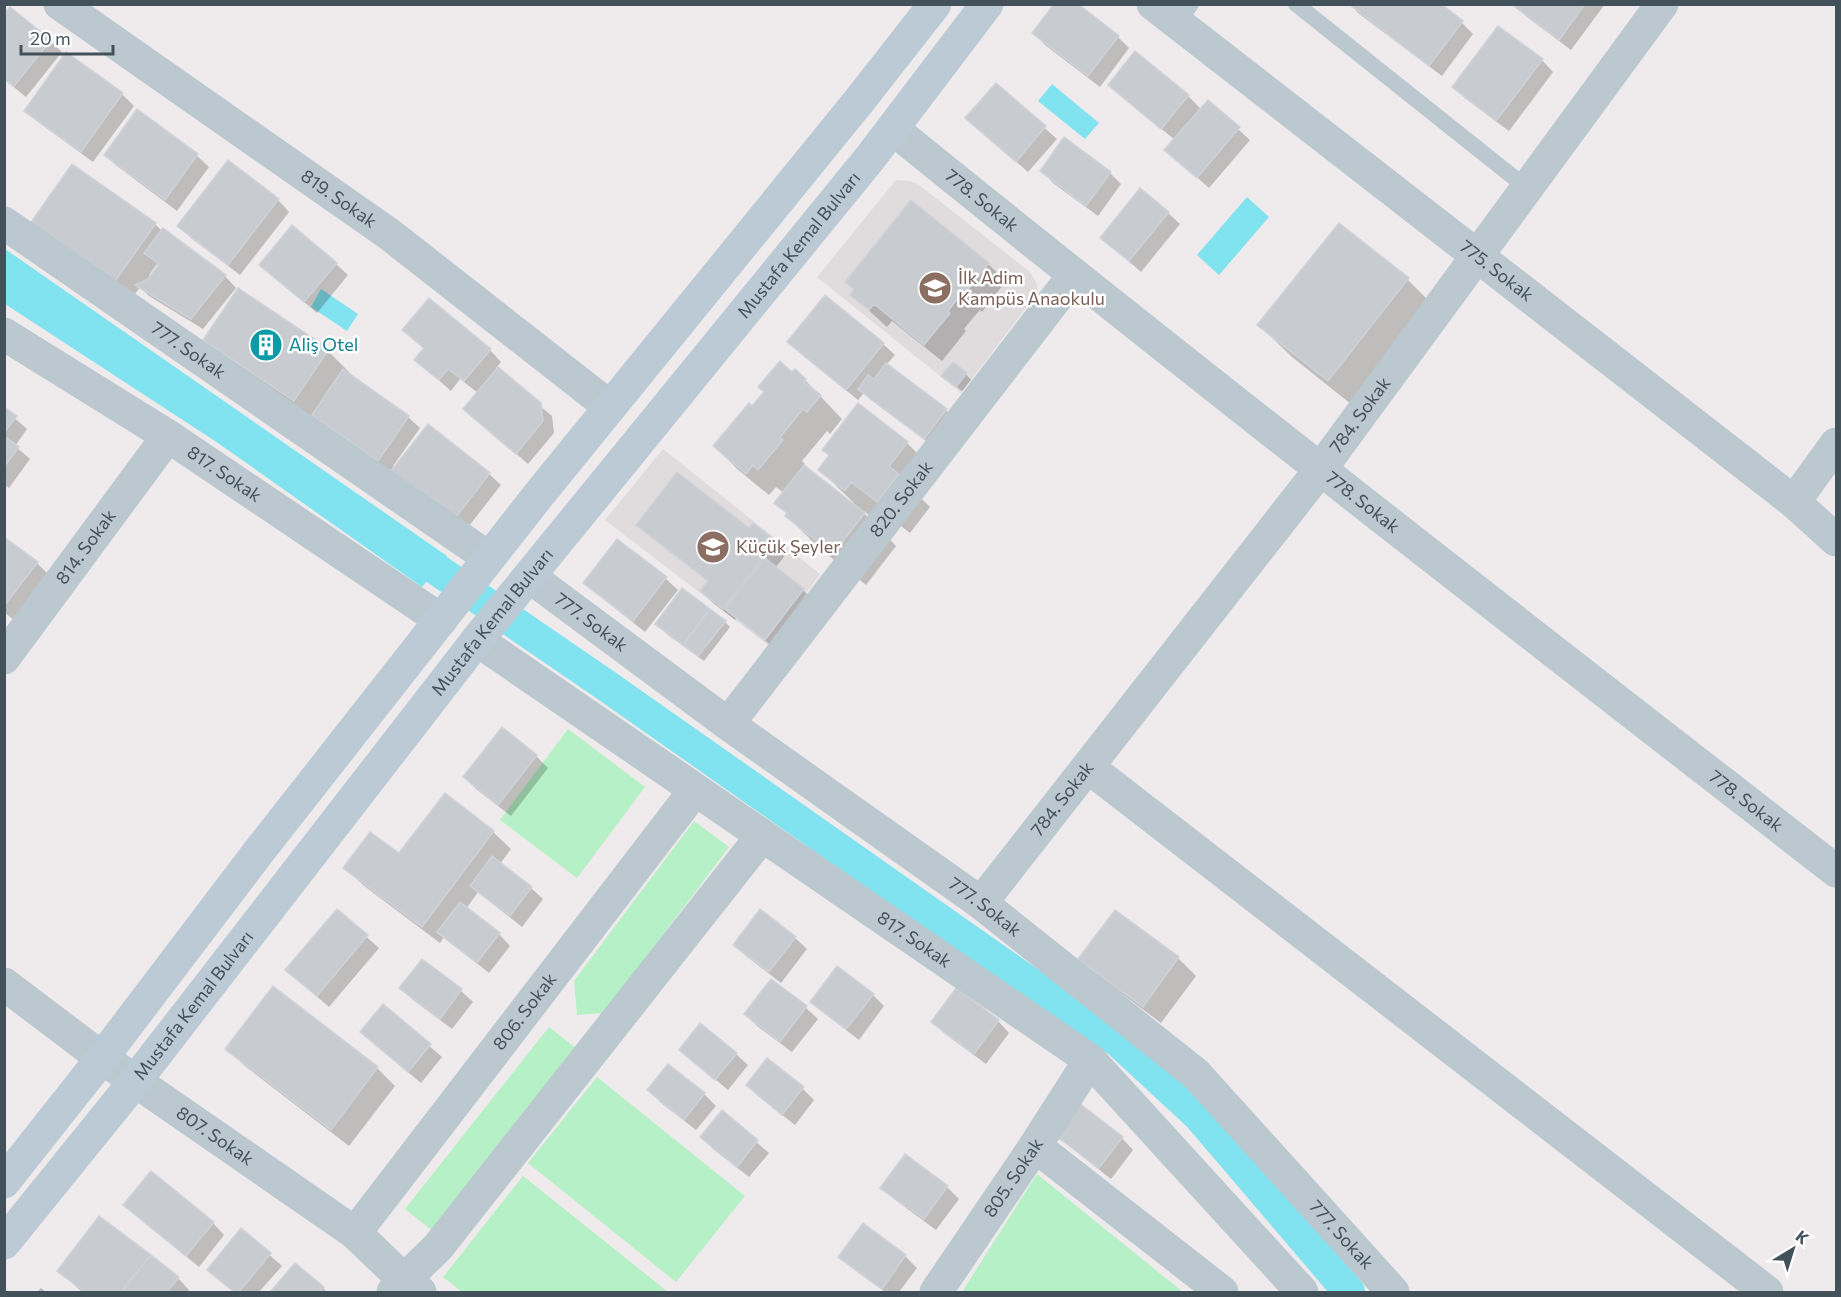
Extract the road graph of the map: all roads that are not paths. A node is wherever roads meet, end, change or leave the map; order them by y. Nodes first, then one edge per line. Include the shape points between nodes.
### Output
1 (60, 4) edge
2 (934, 4) edge
3 (987, 4) edge
4 (1296, 4) edge
5 (1662, 4) edge
6 (1174, 11) edge
7 (893, 129) junction
8 (1527, 188) junction
9 (4, 223) edge
10 (1477, 256) junction
11 (1074, 275) junction
12 (4, 334) edge
13 (610, 407) junction
14 (168, 436) junction
15 (1836, 444) edge
16 (1320, 470) junction
17 (1794, 502) junction
18 (1836, 540) edge
19 (489, 558) junction
20 (530, 577) junction
21 (441, 620) junction
22 (477, 640) junction
23 (4, 658) edge
24 (728, 724) junction
25 (1088, 767) junction
26 (695, 790) junction
27 (762, 836) junction
28 (1836, 871) edge
29 (981, 903) junction
30 (4, 984) edge
31 (102, 1058) junction
32 (1089, 1060) junction
33 (136, 1080) junction
34 (1035, 1146) junction
35 (4, 1182) edge
36 (355, 1233) junction
37 (4, 1243) edge
38 (406, 1288) edge
39 (936, 1293) edge
40 (1222, 1293) edge
41 (1302, 1293) edge
42 (1393, 1293) edge
43 (1767, 1293) edge

1 - 13 street, 819. Sokak via 389,234
2 - 13 main road
3 - 7 main road, Mustafa Kemal Bulvarı
4 - 8 lane
5 - 8 street, 784. Sokak
6 - 10 street, 775. Sokak
7 - 11 street, 778. Sokak
7 - 20 main road, Mustafa Kemal Bulvarı
8 - 10 street, 784. Sokak
9 - 19 street, 777. Sokak
10 - 16 street, 784. Sokak
10 - 17 street, 775. Sokak
11 - 16 street, 778. Sokak
11 - 24 street, 820. Sokak
12 - 14 street, 817. Sokak
13 - 19 main road
14 - 21 street, 817. Sokak
14 - 23 street, 814. Sokak
15 - 17 street
16 - 25 street, 784. Sokak
16 - 28 street, 778. Sokak
17 - 18 street, 775. Sokak
19 - 21 main road
20 - 22 main road, Mustafa Kemal Bulvarı
20 - 24 street, 777. Sokak
21 - 31 main road
22 - 26 street, 817. Sokak
22 - 33 main road, Mustafa Kemal Bulvarı
24 - 29 street, 777. Sokak
25 - 29 street, 784. Sokak
25 - 43 street
26 - 27 street, 817. Sokak
26 - 36 street, 806. Sokak
27 - 32 street, 817. Sokak
27 - 38 street
29 - 42 street, 777. Sokak via 1196,1074
30 - 31 street, 807. Sokak
31 - 33 street, 807. Sokak
31 - 35 main road
32 - 34 street, 805. Sokak
32 - 41 street, 817. Sokak
33 - 36 street, 807. Sokak
33 - 37 main road, Mustafa Kemal Bulvarı
34 - 39 street, 805. Sokak
34 - 40 street
36 - 38 street, 807. Sokak

